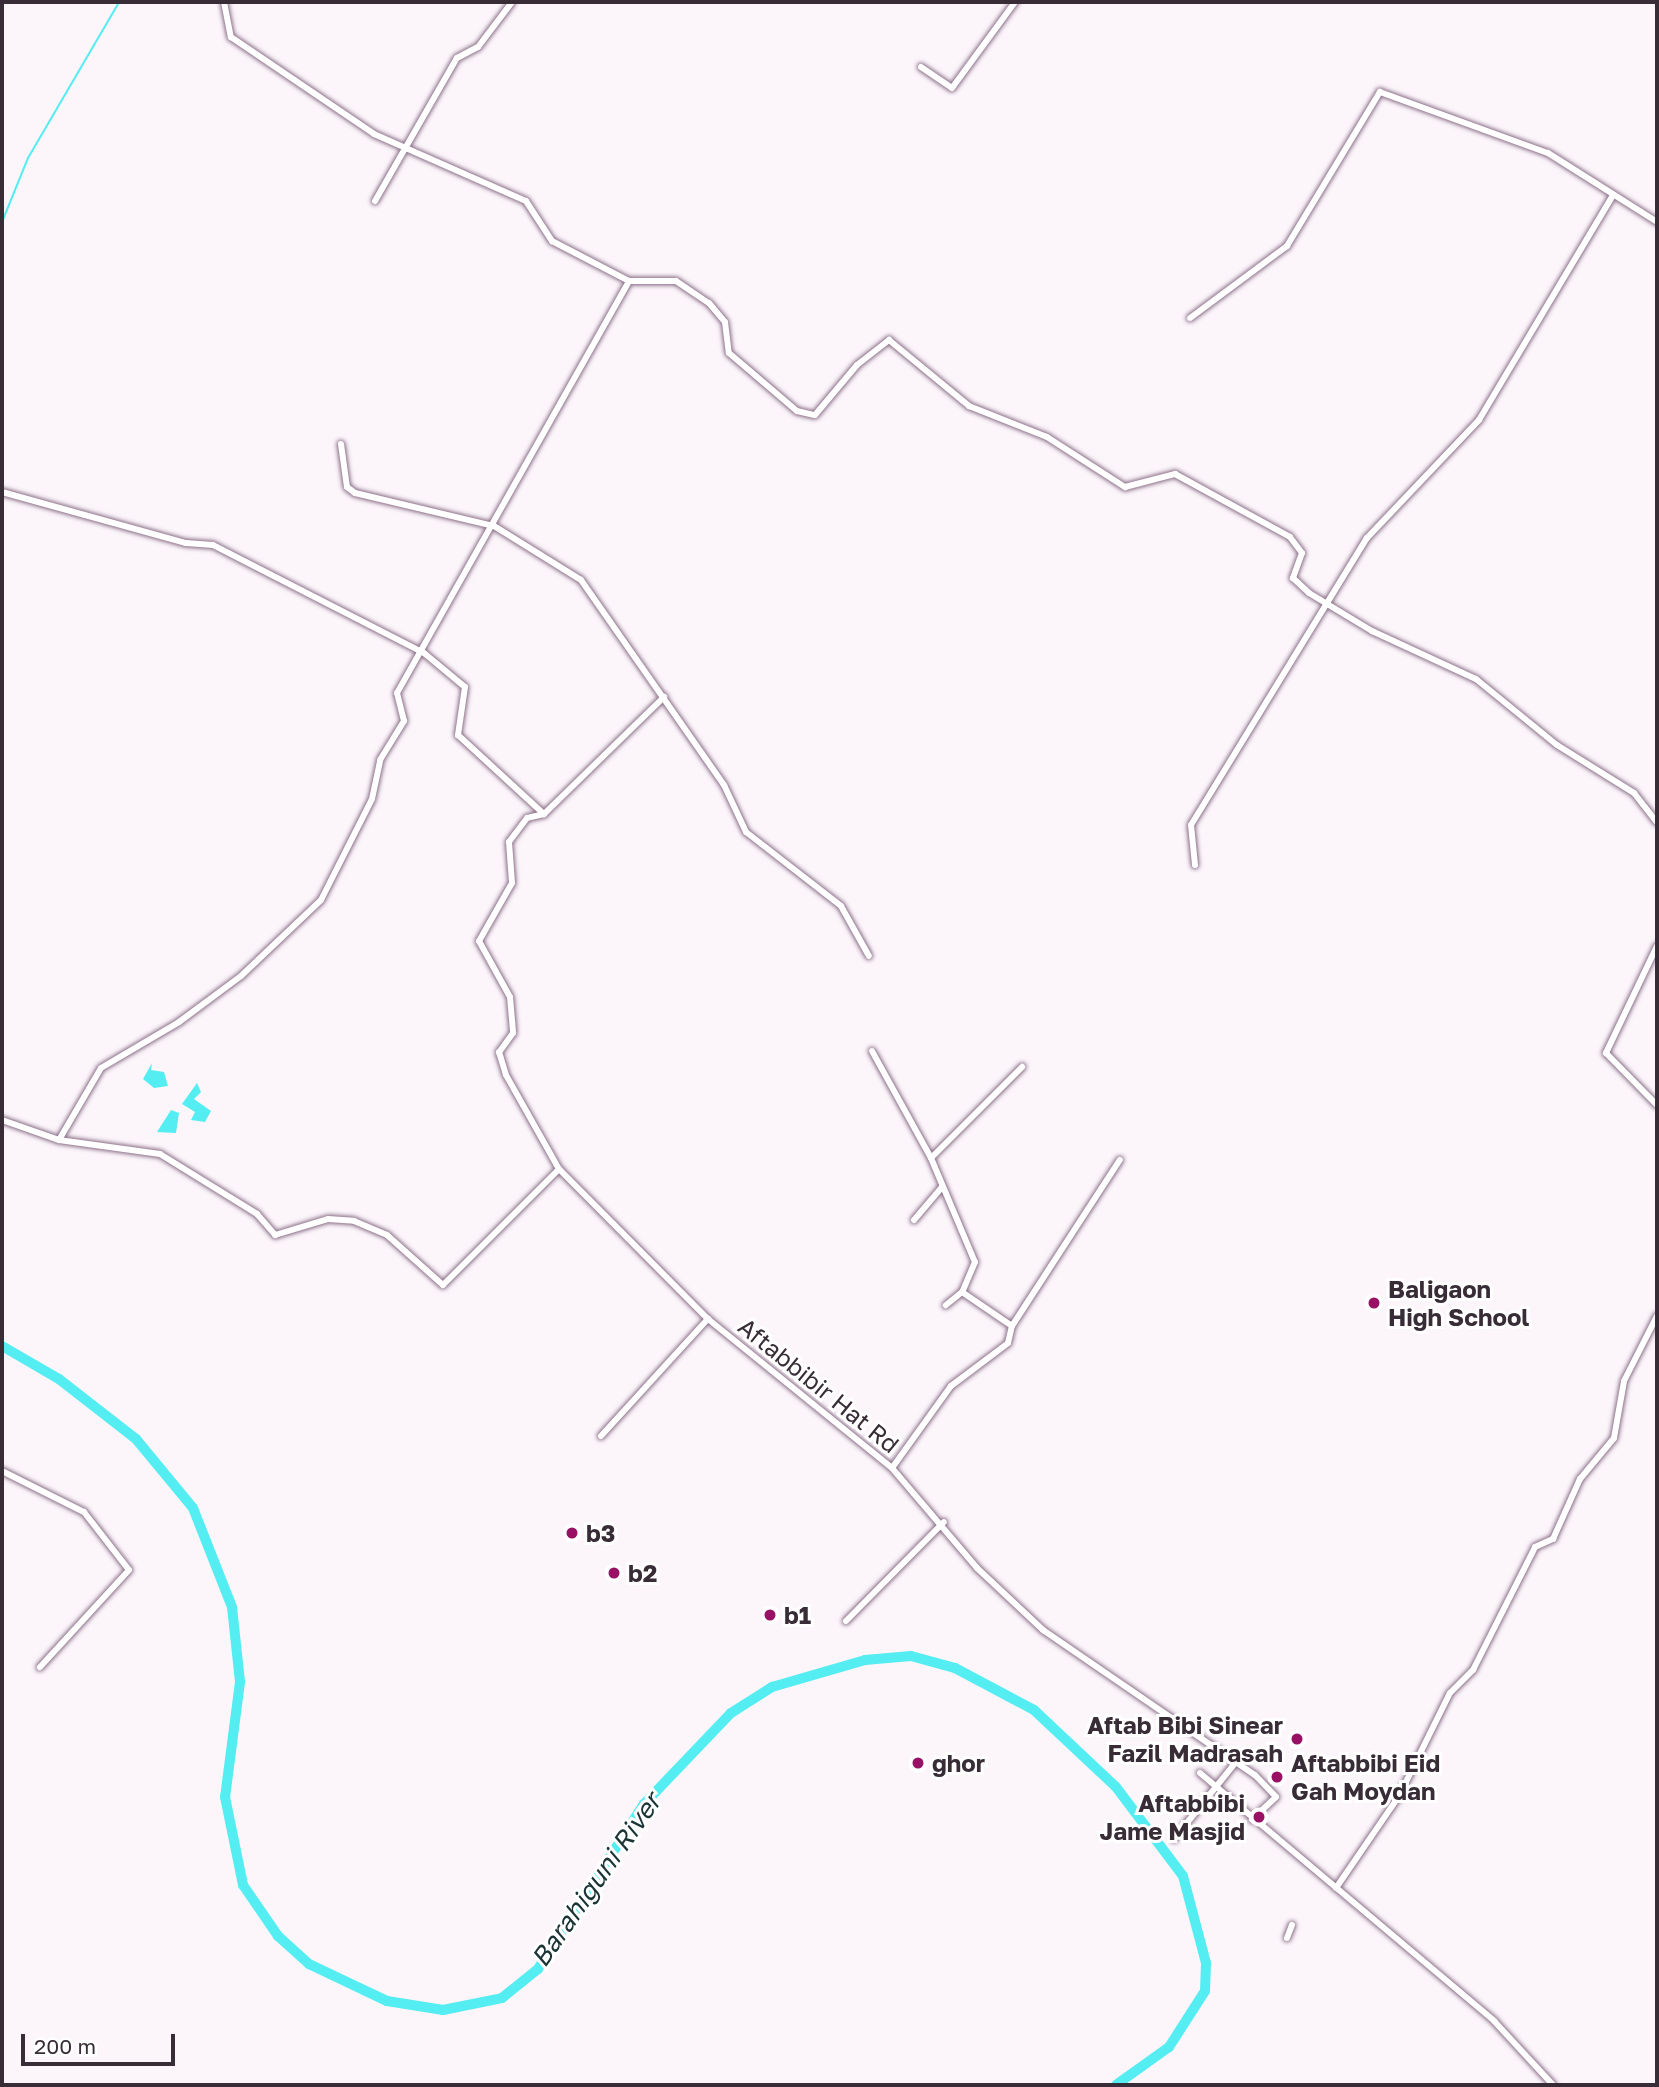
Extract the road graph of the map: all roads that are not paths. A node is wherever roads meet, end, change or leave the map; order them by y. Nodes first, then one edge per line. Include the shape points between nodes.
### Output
1 (224, 2) edge
2 (512, 2) edge
3 (1015, 2) edge
4 (921, 67) dead end
5 (407, 150) junction
6 (1613, 195) junction
7 (375, 201) dead end
8 (1657, 222) edge
9 (629, 281) junction
10 (1190, 318) dead end
11 (341, 444) dead end
12 (2, 492) edge
13 (494, 526) junction
14 (1328, 606) junction
15 (424, 653) junction
16 (664, 697) junction
17 (544, 814) junction
18 (1657, 822) edge
19 (1195, 864) dead end
20 (1657, 946) edge
21 (869, 956) dead end
22 (872, 1051) dead end
23 (1022, 1067) dead end
24 (1657, 1105) edge
25 (2, 1120) edge
26 (59, 1140) junction
27 (930, 1158) junction
28 (1120, 1160) dead end
29 (559, 1169) junction
30 (942, 1187) junction
31 (914, 1220) dead end
32 (962, 1292) junction
33 (946, 1305) dead end
34 (1657, 1316) edge
35 (708, 1319) junction
36 (1012, 1325) junction
37 (1654, 1330) edge
38 (601, 1436) dead end
39 (892, 1468) junction
40 (2, 1471) edge
41 (944, 1522) junction
42 (846, 1621) dead end
43 (40, 1667) dead end
44 (1236, 1762) junction
45 (1200, 1773) dead end
46 (1217, 1789) junction
47 (1252, 1819) junction
48 (1174, 1839) dead end
49 (1336, 1888) junction
50 (1292, 1925) dead end
51 (1287, 1938) dead end
52 (1553, 2085) edge

1 - 5 street via 231,37
2 - 5 street via 478,47 457,58
3 - 4 street via 952,88
5 - 7 street
5 - 9 street via 526,201 552,241
6 - 8 street
6 - 10 street via 1548,153 1380,92 1287,246
6 - 14 street via 1479,420 1434,474 1382,517
9 - 13 street
9 - 14 street via 676,281 709,303 725,322 729,353 777,398 811,415 858,365 893,341 970,406 1047,437 1125,487 1175,474 1290,537 1302,553 1293,578
11 - 13 street via 347,487 355,493
12 - 15 street via 186,544 213,545
13 - 15 street
13 - 16 street via 582,580
14 - 18 street via 1476,679 1557,746 1634,793
14 - 19 street via 1191,825
15 - 17 street via 465,687 458,735
15 - 26 street via 397,693 406,716 377,766 372,799 312,912 180,1022 101,1068
16 - 17 street
16 - 21 street via 724,785 746,832 841,906
17 - 29 street, Aftabbibir Hat Rd via 527,818 509,842 513,879 479,941 510,997 513,1033 500,1057 532,1129
20 - 24 street via 1606,1053
22 - 27 street
23 - 27 street
25 - 26 street
26 - 29 street via 160,1154 257,1214 275,1235 328,1219 354,1221 387,1235 443,1285
27 - 30 street
28 - 36 street
29 - 35 street, Aftabbibir Hat Rd
30 - 31 street
30 - 32 street via 975,1262
32 - 33 street
32 - 36 street
34 - 37 street
35 - 38 street
35 - 39 street, Aftabbibir Hat Rd
36 - 39 street via 1007,1343 951,1386
37 - 49 street via 1624,1381 1614,1438 1580,1479 1553,1538 1535,1547 1473,1670 1450,1693 1399,1796
39 - 41 street, Aftabbibir Hat Rd
40 - 43 street via 84,1512 129,1570
41 - 42 street
41 - 44 street, Aftabbibir Hat Rd via 977,1568 1043,1630
44 - 46 street
44 - 47 street, Aftabbibir Hat Rd via 1276,1797
45 - 46 street
46 - 47 street
46 - 48 street
47 - 49 street
49 - 52 street via 1494,2021
50 - 51 street

